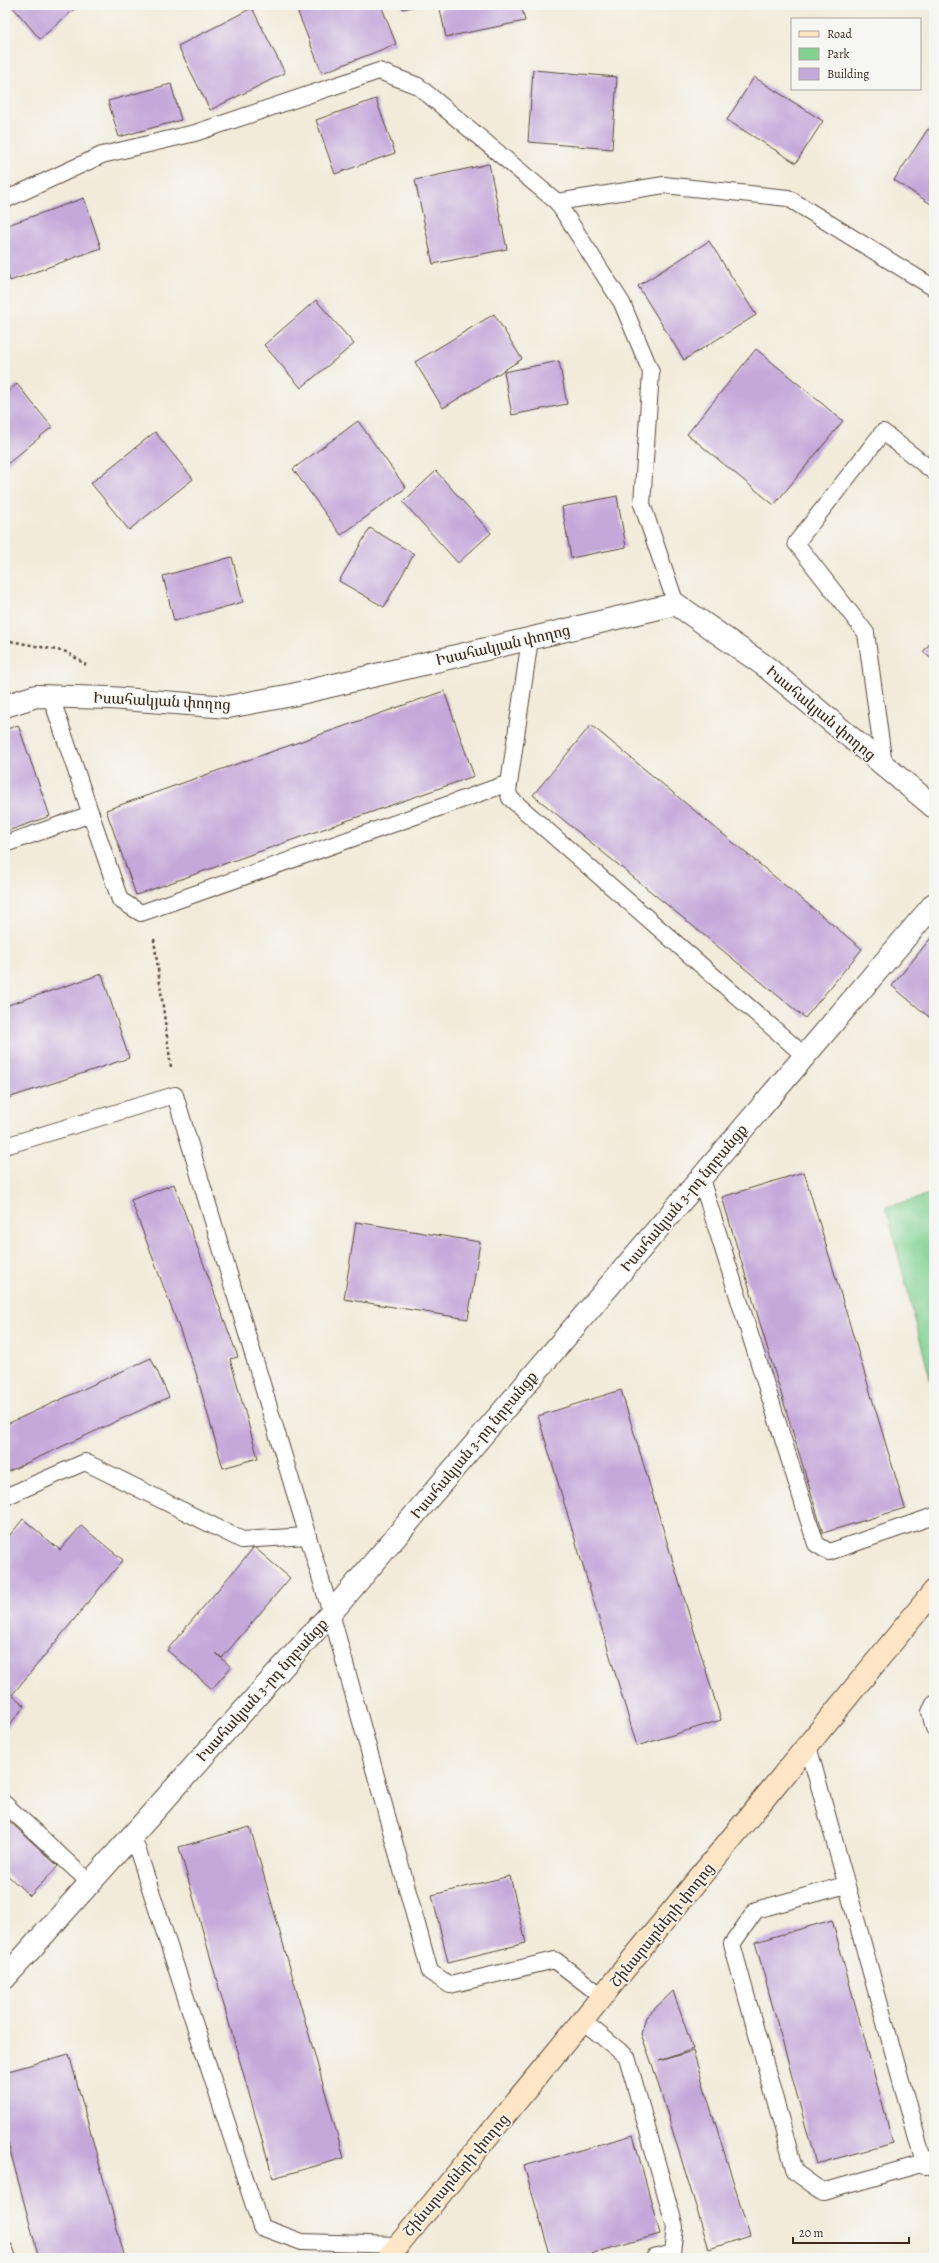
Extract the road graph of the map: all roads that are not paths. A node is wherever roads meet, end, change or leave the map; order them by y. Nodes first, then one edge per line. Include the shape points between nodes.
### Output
1 (5, 200) edge
2 (557, 202) junction
3 (934, 288) edge
4 (934, 472) edge
5 (676, 604) junction
6 (530, 638) junction
7 (51, 697) junction
8 (5, 706) edge
9 (884, 765) junction
10 (509, 783) junction
11 (934, 807) edge
12 (90, 814) junction
13 (5, 844) edge
14 (934, 904) edge
15 (805, 1056) junction
16 (5, 1146) edge
17 (701, 1179) junction
18 (5, 1497) edge
19 (934, 1516) edge
20 (308, 1536) junction
21 (934, 1590) edge
22 (331, 1612) junction
23 (934, 1704) edge
24 (934, 1728) edge
25 (808, 1746) junction
26 (5, 1804) edge
27 (133, 1836) junction
28 (90, 1883) junction
29 (846, 1885) junction
30 (5, 1978) edge
31 (603, 1997) junction
32 (583, 2021) junction
33 (929, 2162) edge
34 (5, 2250) edge
35 (393, 2252) edge
36 (8, 2258) edge
37 (654, 2258) edge

1 - 2 lane via 102,154 195,133 379,71 418,86
2 - 3 lane via 664,184 788,198
2 - 5 lane via 622,304 651,372 642,504
4 - 9 lane via 883,432 796,543 866,634
5 - 6 street, Իսահակյան փողոց
5 - 9 street, Իսահակյան փողոց via 765,666
6 - 7 street, Իսահակյան փողոց via 292,695 228,706
6 - 10 lane
7 - 8 street, Իսահակյան փողոց via 36,696
7 - 12 lane
9 - 11 street, Իսահակյան փողոց
10 - 12 lane via 141,913 120,900
10 - 15 lane via 510,798
12 - 13 lane
14 - 15 street, Իսահակյան 3-րդ նրբանցք
15 - 17 street, Իսահակյան 3-րդ նրբանցք
16 - 20 lane via 175,1095
17 - 19 lane via 816,1544 829,1552
17 - 22 street, Իսահակյան 3-րդ նրբանցք
18 - 20 lane via 84,1462 242,1540
20 - 22 lane
21 - 25 street, Շինարարների փողոց
22 - 27 street, Իսահակյան 3-րդ նրբանցք
22 - 31 lane via 430,1972 450,1985 554,1960
23 - 24 lane via 930,1712
25 - 29 lane
25 - 31 street, Շինարարների փողոց
26 - 28 lane
27 - 28 street, Իսահակյան 3-րդ նրբանցք
27 - 35 lane via 261,2227 302,2242
28 - 30 street, Իսահակյան 3-րդ նրբանցք
29 - 33 lane
29 - 33 lane via 756,1910 732,1944 795,2172 823,2192
31 - 32 street, Շինարարների փողոց
32 - 35 street, Շինարարների փողոց
32 - 37 lane via 627,2057 675,2228 672,2253
34 - 36 lane

